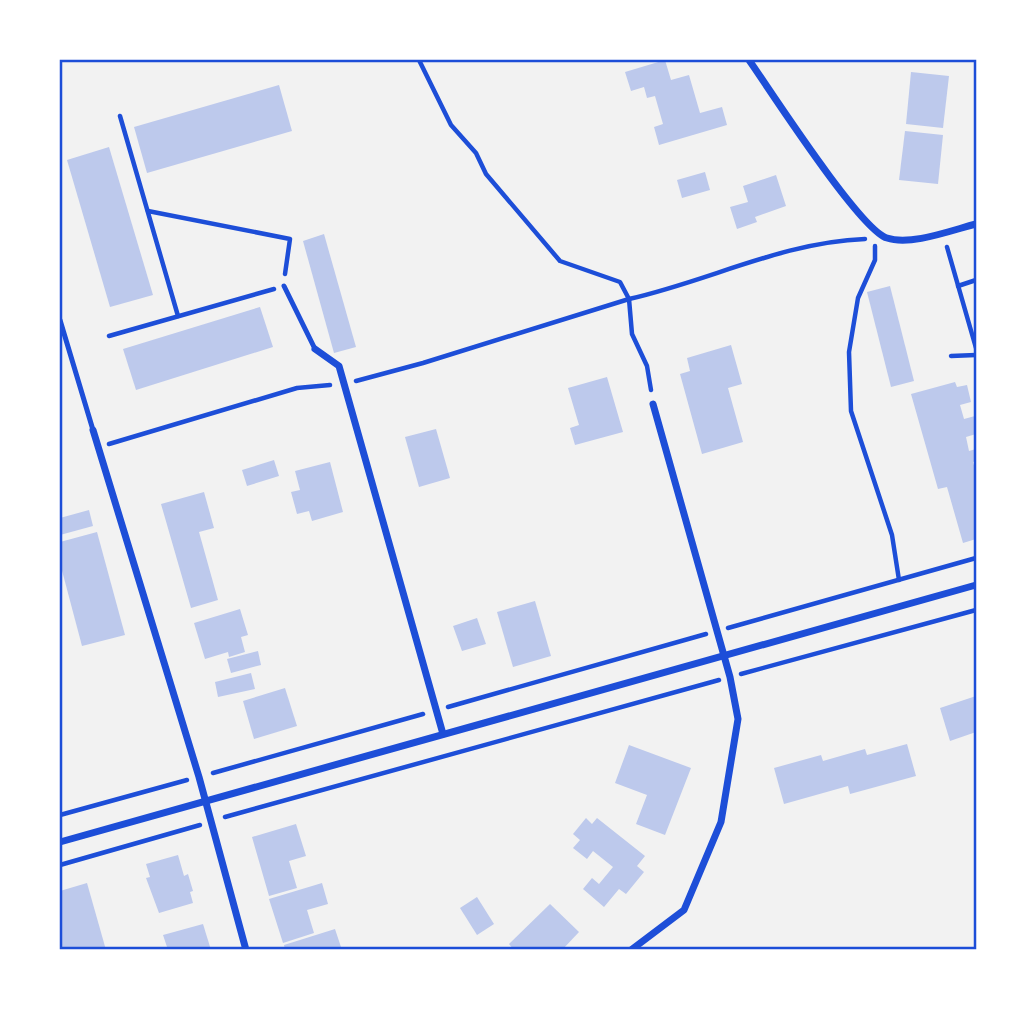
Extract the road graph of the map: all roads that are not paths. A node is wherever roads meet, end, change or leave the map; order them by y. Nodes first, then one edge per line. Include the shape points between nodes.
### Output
1 (748, 60) edge
2 (976, 224) edge
3 (284, 286) road end
4 (60, 320) edge
5 (315, 349) joint
6 (653, 404) road end
7 (93, 430) joint
8 (976, 585) edge
9 (724, 656) junction
10 (443, 734) junction
11 (205, 800) junction
12 (60, 842) edge
13 (246, 950) edge
14 (632, 950) edge

1 - 2 street via 855,211 884,238 901,241
3 - 5 lane
4 - 7 lane
5 - 10 street via 339,366
6 - 9 street
7 - 11 street
8 - 9 street
9 - 10 street
9 - 14 street via 738,719 721,822 684,910
10 - 11 street
11 - 12 street
11 - 13 street

